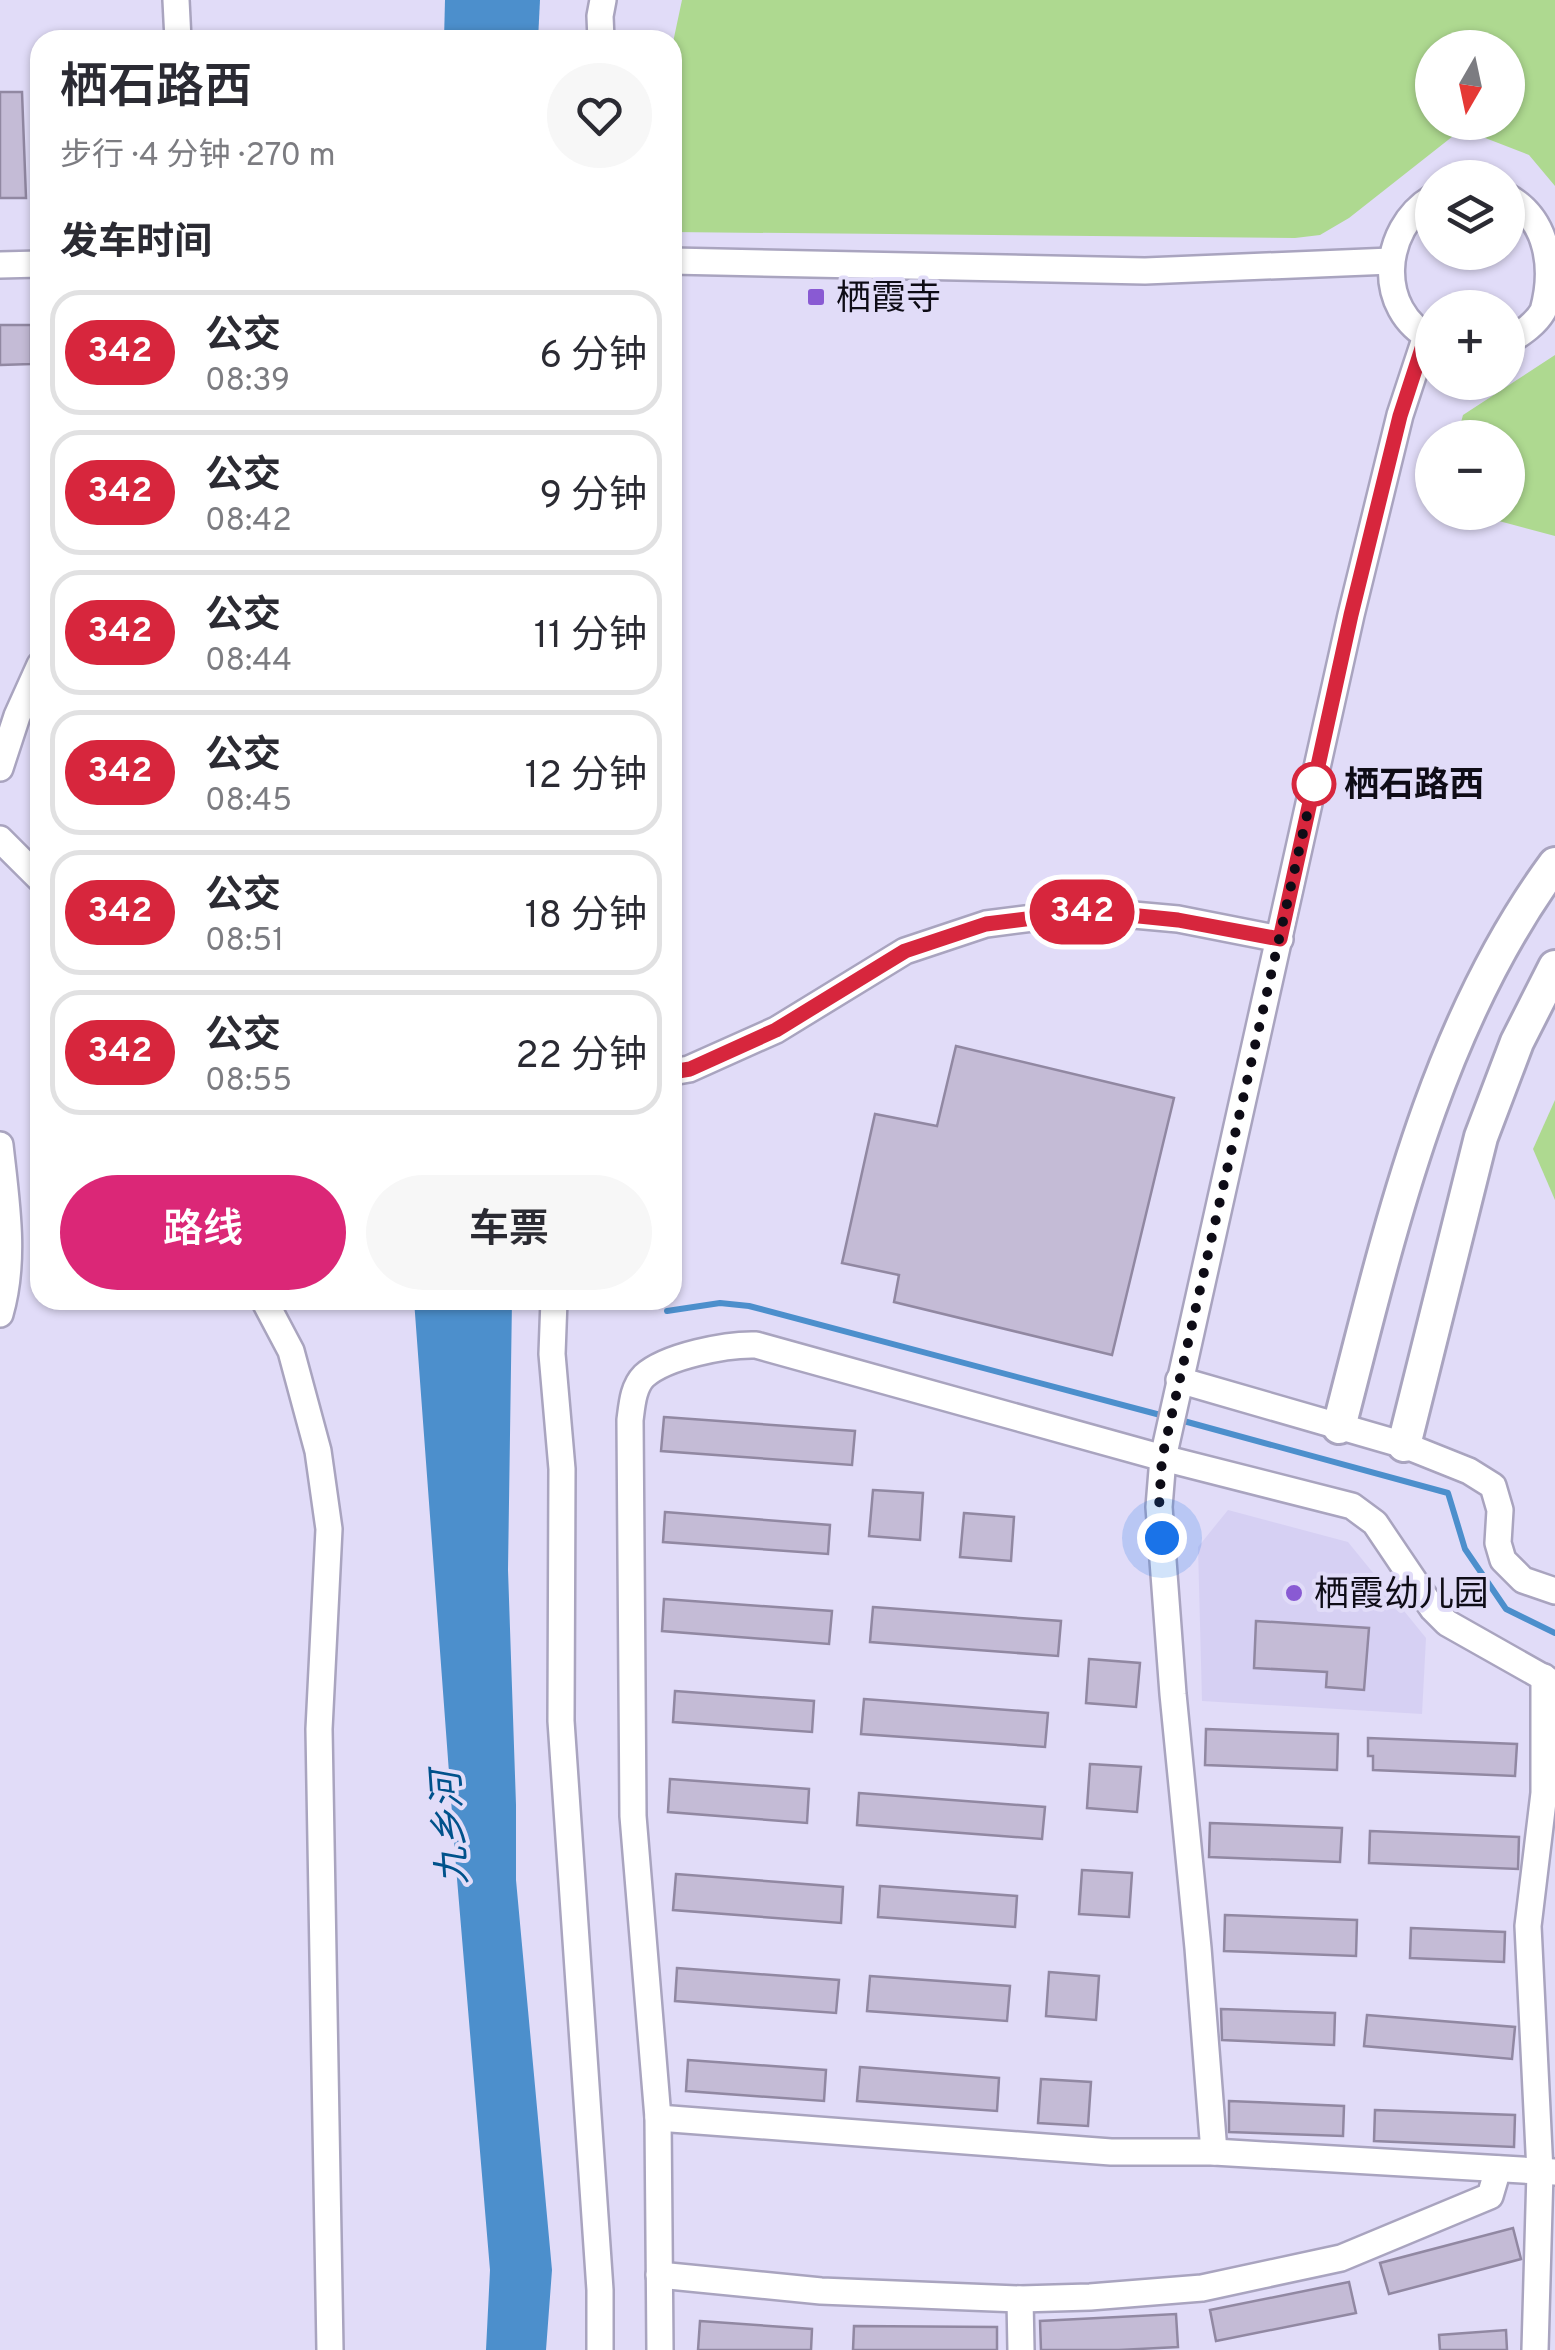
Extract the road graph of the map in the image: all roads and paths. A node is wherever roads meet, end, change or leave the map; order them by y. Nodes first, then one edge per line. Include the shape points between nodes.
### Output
1 (176, 0) edge
2 (602, 0) edge
3 (178, 30) edge
4 (601, 30) edge
5 (1525, 207) edge
6 (1415, 212) edge
7 (682, 260) edge
8 (1391, 261) junction
9 (0, 264) edge
10 (30, 264) edge
11 (1554, 279) edge
12 (1415, 326) edge
13 (1525, 331) edge
14 (1415, 376) edge
15 (30, 686) edge
16 (0, 768) edge
17 (0, 839) edge
18 (1555, 864) edge
19 (30, 869) edge
20 (1280, 939) junction
21 (1555, 967) edge
22 (682, 1070) edge
23 (0, 1146) edge
24 (269, 1310) edge
25 (554, 1310) edge
26 (0, 1314) edge
27 (1178, 1386) junction
28 (1339, 1427) junction
29 (1404, 1445) junction
30 (1164, 1449) junction
31 (1555, 1591) edge
32 (1549, 1680) edge
33 (658, 2118) junction
34 (1214, 2152) junction
35 (1498, 2169) junction
36 (1547, 2172) edge
37 (659, 2275) junction
38 (1020, 2299) junction
39 (330, 2350) edge
40 (600, 2350) edge
41 (660, 2350) edge
42 (1021, 2350) edge
43 (1535, 2350) edge

1 - 3 street
2 - 4 street
5 - 11 street via 1542,226
6 - 8 street via 1397,237
7 - 8 street via 1144,272
8 - 12 street via 1398,304
9 - 10 street
11 - 13 street via 1543,311
14 - 20 street via 1351,615
15 - 16 street
17 - 19 street
18 - 28 main road via 1489,970 1454,1045 1388,1239
20 - 22 street via 1090,911 986,924 905,951 776,1030
20 - 27 street
21 - 29 main road via 1516,1042 1481,1137
23 - 26 street via 9,1227
24 - 39 street via 291,1350 318,1450 329,1529 320,1729
25 - 40 street via 562,1468 561,1721
27 - 28 street
27 - 30 street
28 - 29 street
29 - 31 street via 1493,1486 1503,1560 1522,1580
30 - 32 street via 1352,1506 1374,1523 1446,1622
30 - 33 street via 756,1345 689,1356 642,1378 630,1420 633,1816
30 - 34 street via 1159,1507
32 - 36 street via 1528,1926
33 - 34 street via 1111,2152
33 - 37 street
34 - 35 street
35 - 36 street
35 - 38 street via 1490,2196 1341,2258 1202,2288
36 - 43 street
37 - 38 street via 821,2291
37 - 41 street
38 - 42 street

